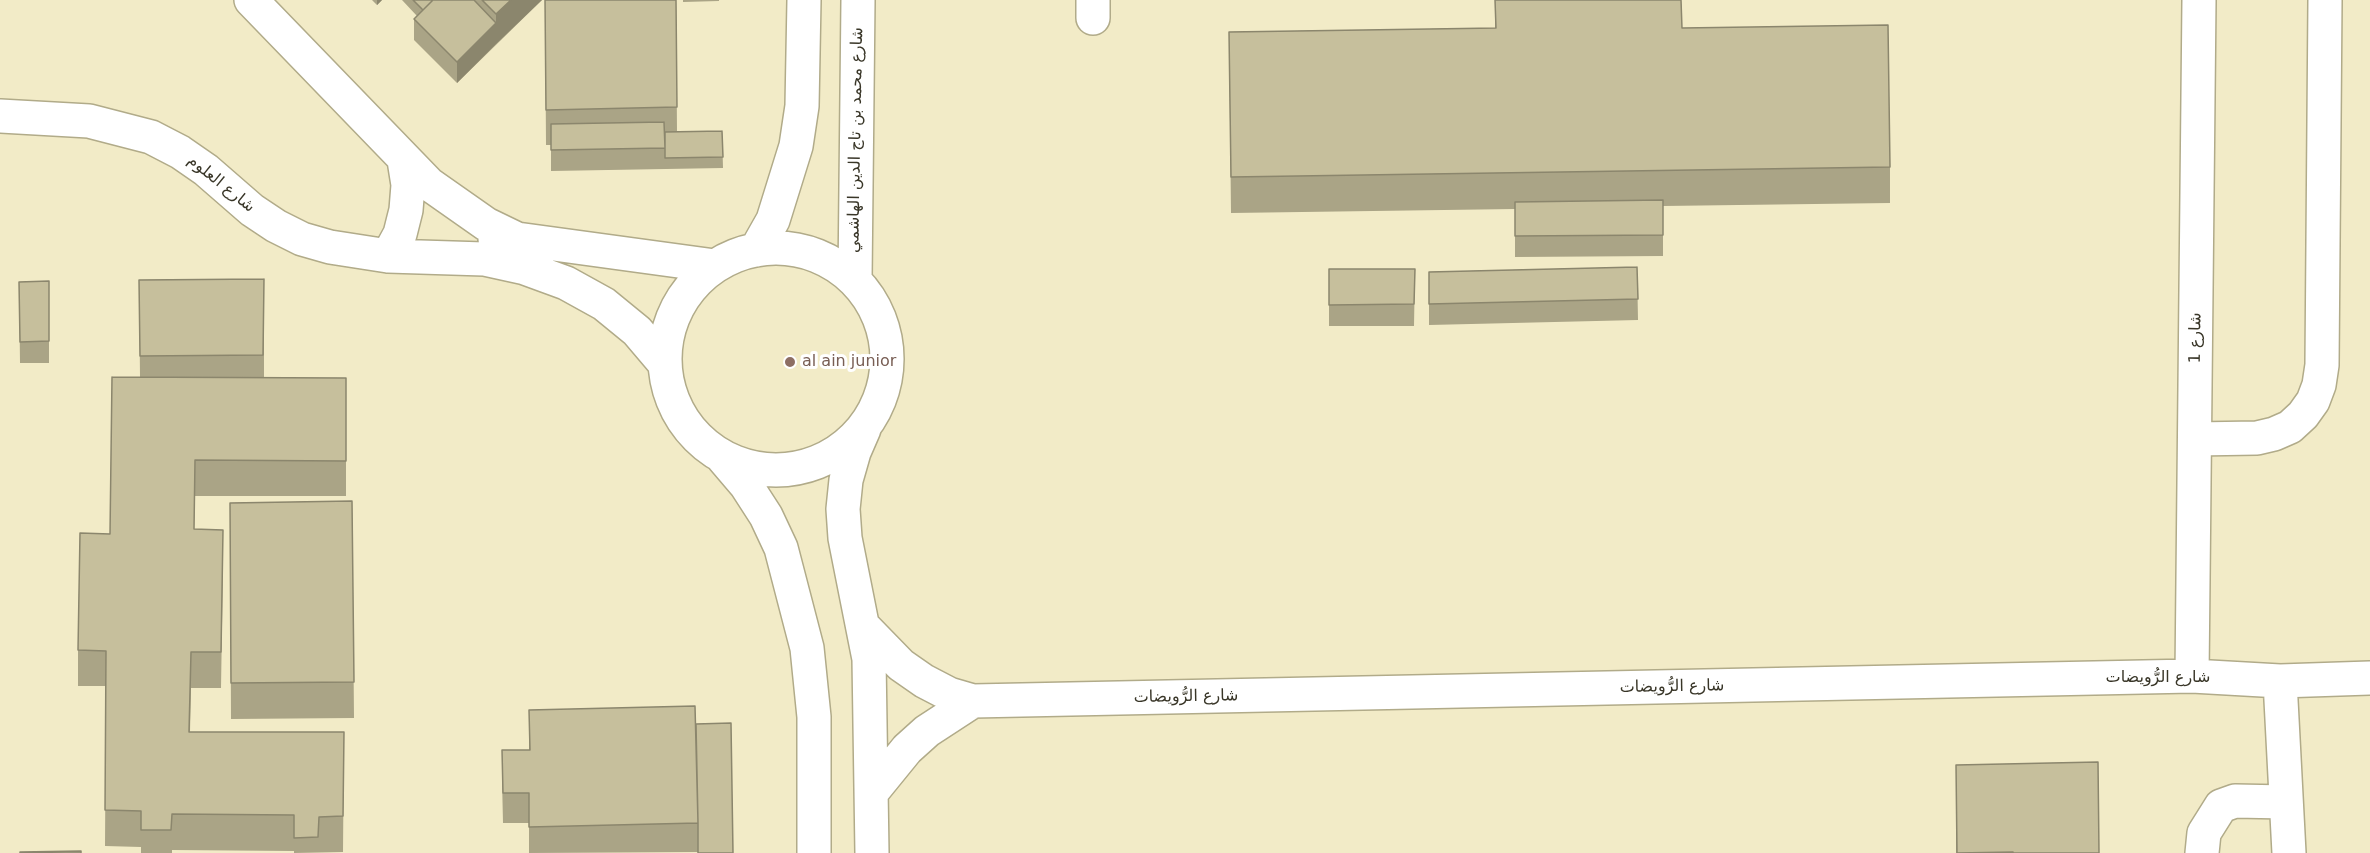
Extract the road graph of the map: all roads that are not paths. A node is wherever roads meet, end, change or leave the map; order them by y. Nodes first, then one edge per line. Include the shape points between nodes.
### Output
1 (251, 0) edge
2 (804, 0) edge
3 (858, 0) edge
4 (2199, 0) edge
5 (2325, 0) edge
6 (0, 116) edge
7 (404, 160) junction
8 (517, 239) junction
9 (756, 250) junction
10 (388, 256) junction
11 (439, 256) junction
12 (716, 266) junction
13 (855, 280) junction
14 (665, 364) junction
15 (866, 425) junction
16 (2195, 439) junction
17 (723, 458) junction
18 (863, 626) junction
19 (2192, 676) junction
20 (2370, 678) edge
21 (2280, 681) junction
22 (973, 701) junction
23 (872, 792) junction
24 (2286, 802) junction
25 (814, 853) edge
26 (872, 853) edge
27 (2202, 853) edge
28 (2289, 853) edge

1 - 7 street
2 - 9 street via 803,96 796,146 773,220
3 - 13 street, شارع محمد بن تاج الدين الهاشمي
4 - 16 street, شارع 1
5 - 16 street via 2319,386 2303,415 2274,434
6 - 10 street, شارع العلوم via 89,121 151,137 206,170 276,226 330,247
7 - 8 street via 456,206
7 - 10 street via 406,210 400,234
8 - 11 street, شارع العلوم via 476,242
8 - 12 street, شارع العلوم
9 - 12 street
9 - 13 street via 803,250 831,261
10 - 11 street, شارع العلوم
11 - 14 street, شارع العلوم via 484,259 566,283 603,304 637,331
12 - 14 street via 694,285 677,308 667,336
13 - 15 street via 873,305 881,325 888,366 880,397
14 - 17 street via 670,392 682,419 699,441
15 - 17 street via 843,448 816,464 785,471 753,468
15 - 18 street via 846,480 843,509
16 - 19 street, شارع 1
17 - 25 street via 766,516 781,548 807,648 814,717
18 - 22 street, شارع الرُّويضات via 901,665 924,681
18 - 23 street via 869,660
19 - 21 street, شارع الرُّويضات
19 - 22 street, شارع الرُّويضات
20 - 21 street, شارع الرُّويضات
21 - 24 street
22 - 23 street via 907,749
23 - 26 street
24 - 27 street via 2235,801 2221,806 2204,833
24 - 28 street

